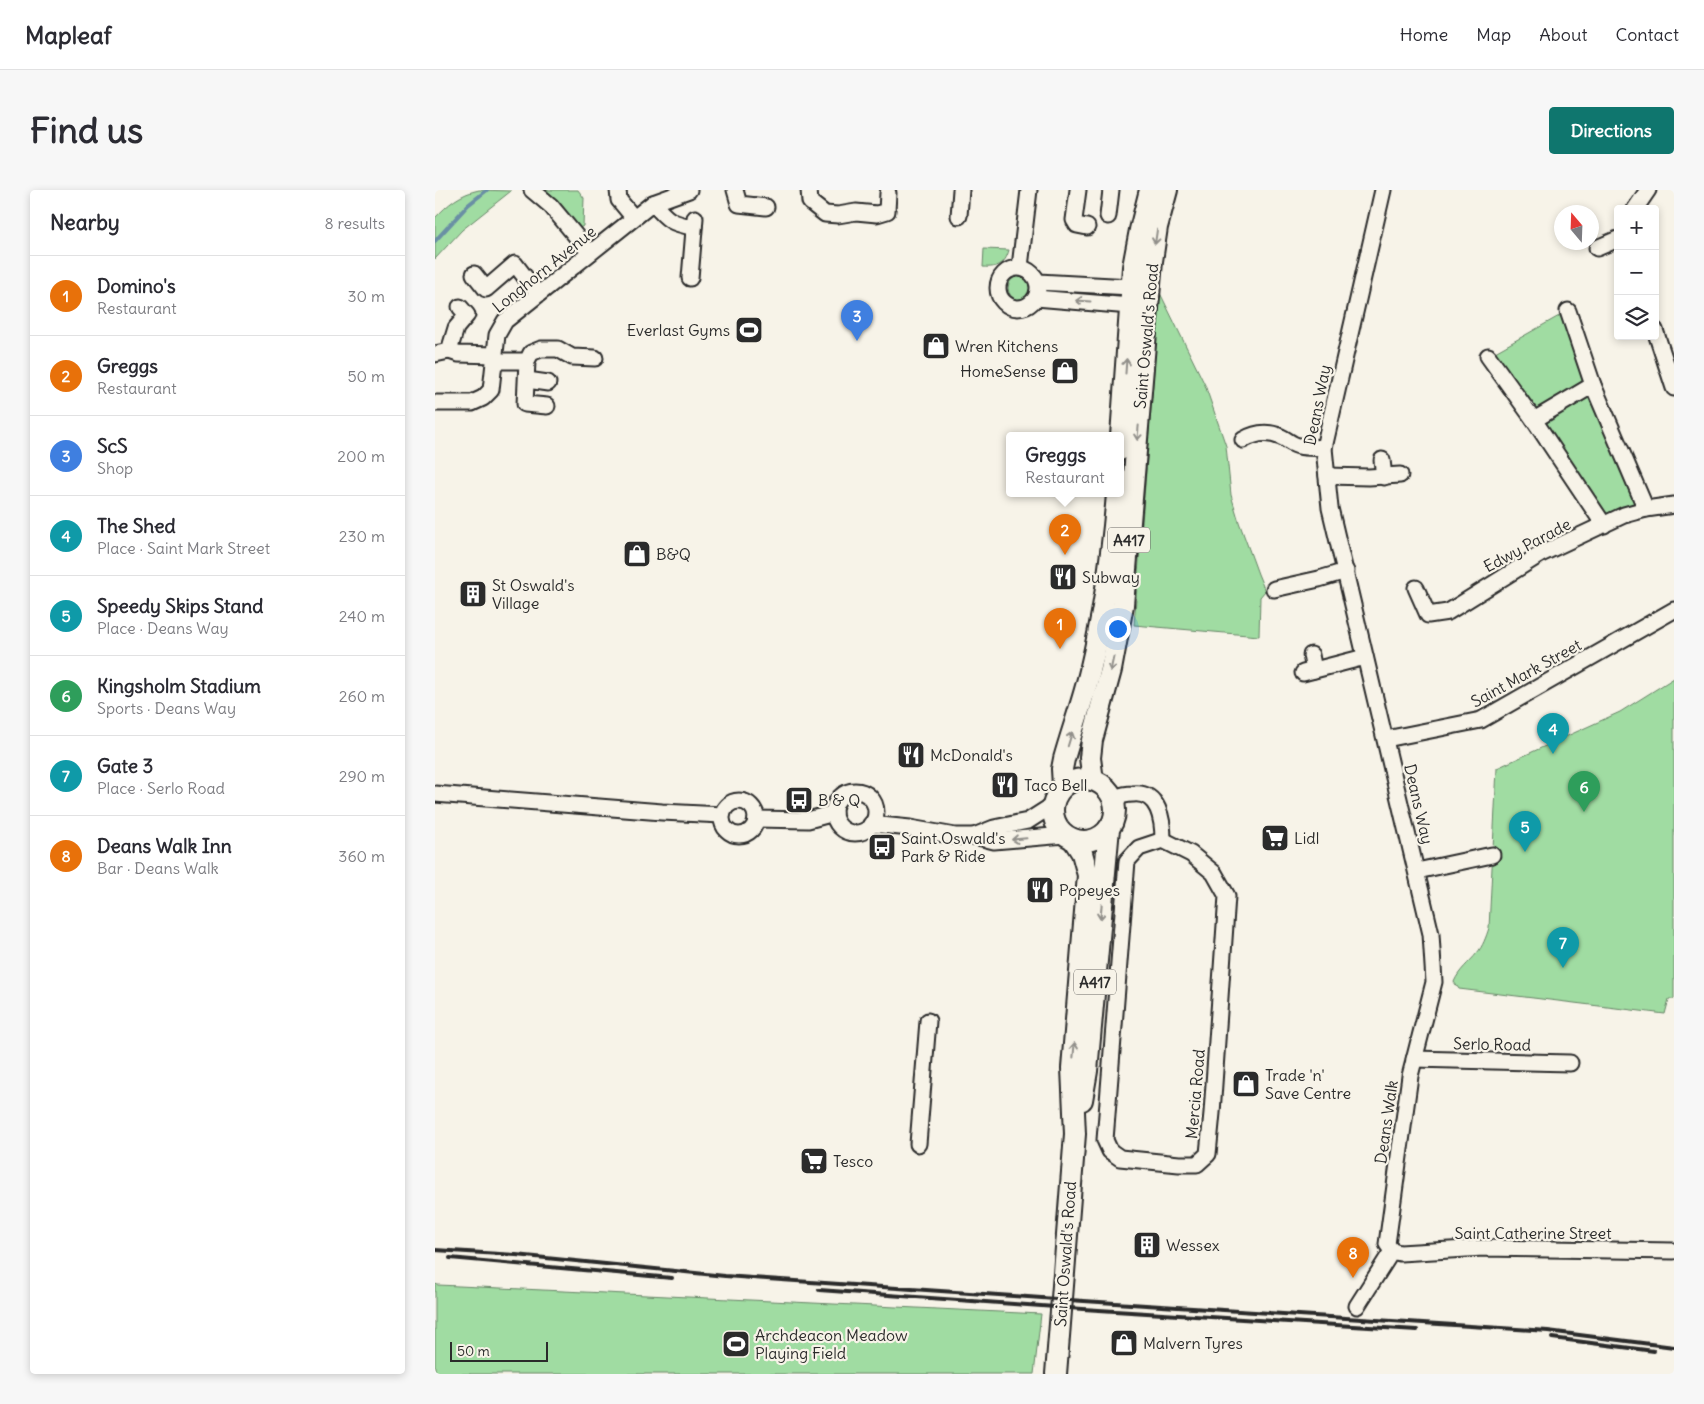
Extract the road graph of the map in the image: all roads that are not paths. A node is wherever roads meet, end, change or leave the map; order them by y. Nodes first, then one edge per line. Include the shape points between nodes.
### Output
1 (532, 190) edge
2 (618, 190) edge
3 (689, 190) edge
4 (735, 190) edge
5 (809, 190) edge
6 (961, 190) edge
7 (1029, 190) edge
8 (1078, 190) edge
9 (1111, 190) edge
10 (1150, 190) edge
11 (1167, 190) edge
12 (1383, 190) edge
13 (1647, 190) edge
14 (888, 193) dead end
15 (653, 203) junction
16 (1638, 205) edge
17 (766, 207) dead end
18 (959, 216) dead end
19 (1108, 216) dead end
20 (633, 217) junction
21 (1087, 227) dead end
22 (1614, 241) edge
23 (1599, 247) edge
24 (590, 253) junction
25 (1020, 267) junction
26 (474, 274) dead end
27 (690, 278) dead end
28 (1038, 282) junction
29 (538, 294) junction
30 (1131, 296) junction
31 (1149, 297) junction
32 (1036, 298) junction
33 (460, 307) dead end
34 (1568, 311) dead end
35 (1658, 340) edge
36 (442, 353) edge
37 (1487, 356) dead end
38 (495, 358) junction
39 (595, 358) dead end
40 (527, 361) junction
41 (527, 380) junction
42 (548, 383) dead end
43 (1593, 385) junction
44 (1674, 388) edge
45 (435, 403) edge
46 (547, 406) dead end
47 (1534, 420) junction
48 (1121, 432) edge
49 (1243, 440) dead end
50 (1323, 448) junction
51 (1382, 460) dead end
52 (1399, 474) dead end
53 (1327, 476) junction
54 (1384, 477) junction
55 (1117, 497) edge
56 (1674, 505) edge
57 (1646, 509) junction
58 (1604, 524) junction
59 (1346, 571) junction
60 (1416, 588) dead end
61 (1274, 589) dead end
62 (1674, 610) edge
63 (1311, 655) dead end
64 (1365, 657) junction
65 (1386, 739) junction
66 (1093, 780) junction
67 (1063, 786) junction
68 (435, 794) edge
69 (1113, 798) junction
70 (1053, 805) junction
71 (874, 806) junction
72 (834, 813) junction
73 (722, 815) junction
74 (756, 819) junction
75 (871, 824) junction
76 (910, 828) junction
77 (1109, 828) junction
78 (974, 836) junction
79 (1069, 837) junction
80 (1163, 840) junction
81 (1492, 855) dead end
82 (1417, 871) junction
83 (1431, 934) joint
84 (928, 1021) dead end
85 (1414, 1059) junction
86 (1570, 1063) dead end
87 (1075, 1134) junction
88 (918, 1144) dead end
89 (1392, 1250) junction
90 (1674, 1251) edge
91 (1357, 1306) dead end
92 (1056, 1374) edge

1 - 24 street via 551,206
2 - 20 street via 619,200
3 - 15 street, Longhorn Avenue
4 - 17 street via 739,204
5 - 14 street via 810,202 825,214 838,215 887,211
6 - 18 street
7 - 25 street
8 - 21 street via 1074,220 1077,225
9 - 19 street
10 - 30 main road, Saint Oswald's Road via 1136,248
11 -> 31 main road, Saint Oswald's Road / A417 via 1157,227
12 - 50 street, Deans Way
13 - 16 street
15 - 20 street, Longhorn Avenue
15 - 27 street via 674,224 695,223
20 - 24 street, Longhorn Avenue
22 - 23 street
24 - 29 street, Longhorn Avenue
25 - 28 street via 1031,272
25 - 32 street via 1003,274 998,286 1001,298 1016,308 1027,306
26 - 29 street via 486,289 515,264
28 - 30 street
28 - 32 street
29 - 38 street, Longhorn Avenue via 499,328
30 - 31 street
30 -> 32 street
48 -> 30 main road, Saint Oswald's Road
31 -> 66 main road, Saint Oswald's Road / A417 via 1123,605 1111,670 1092,740
33 - 36 street via 467,315
34 - 43 street
35 - 44 street
36 - 38 street
37 - 47 street
38 - 40 street
38 - 45 street, Longhorn Avenue via 491,390 483,398 472,404
39 - 40 street via 572,357 558,349 541,349 531,353
40 - 41 street
41 - 42 street
41 - 46 street via 525,404
43 - 47 street
43 - 57 street
47 - 58 street
49 - 50 street via 1260,433 1271,434 1299,446
50 - 53 street, Deans Way
51 - 54 street
52 - 54 street
53 - 54 street
53 - 59 street, Deans Way
67 -> 55 main road, A417 via 1064,759 1090,673 1104,608
56 - 57 street, Edwy Parade
57 - 58 street, Edwy Parade via 1624,514
58 - 60 street, Edwy Parade via 1541,554 1448,612 1428,615
59 - 61 street
59 - 64 street, Deans Way
62 - 65 street, Saint Mark Street via 1481,720
63 - 64 street via 1309,671
64 - 65 street, Deans Way
65 - 82 street, Deans Way
66 - 67 main road via 1075,780
66 - 69 main road via 1103,784
67 - 70 main road, A417
68 - 73 street
69 - 77 main road, A417 via 1115,809
69 - 80 street via 1134,793 1146,795 1157,807 1163,824
70 - 78 street via 1029,821
70 - 79 main road, A417 via 1054,820
71 - 72 street via 869,796 862,792 849,792 837,800
71 - 75 street
71 - 76 street
72 - 74 street via 808,820
72 - 75 street via 846,830 858,832
73 - 74 street via 728,805 739,801 751,805
73 - 74 street via 725,828 735,835 750,832
75 - 76 street
76 - 78 street
77 - 79 main road via 1090,840
77 -> 87 main road, Saint Oswald's Road / A417 via 1087,1071
79 -> 78 street via 994,841
87 -> 79 main road, Saint Oswald's Road / A417 via 1072,1068 1088,874 1082,853
80 - 80 street, Mercia Road via 1191,854 1214,873 1227,896 1208,1154 1197,1164 1120,1158 1110,1151 1105,1140 1127,861 1139,848
81 - 82 street, Deans Way
82 - 83 street, Deans Way
83 - 85 street, Deans Walk via 1435,982
84 - 88 street
85 - 86 street, Serlo Road
85 - 89 street, Deans Walk via 1387,1244
87 - 92 main road, Saint Oswald's Road / A417
89 - 90 street, Saint Catherine Street via 1400,1253 1483,1248
89 - 91 street

